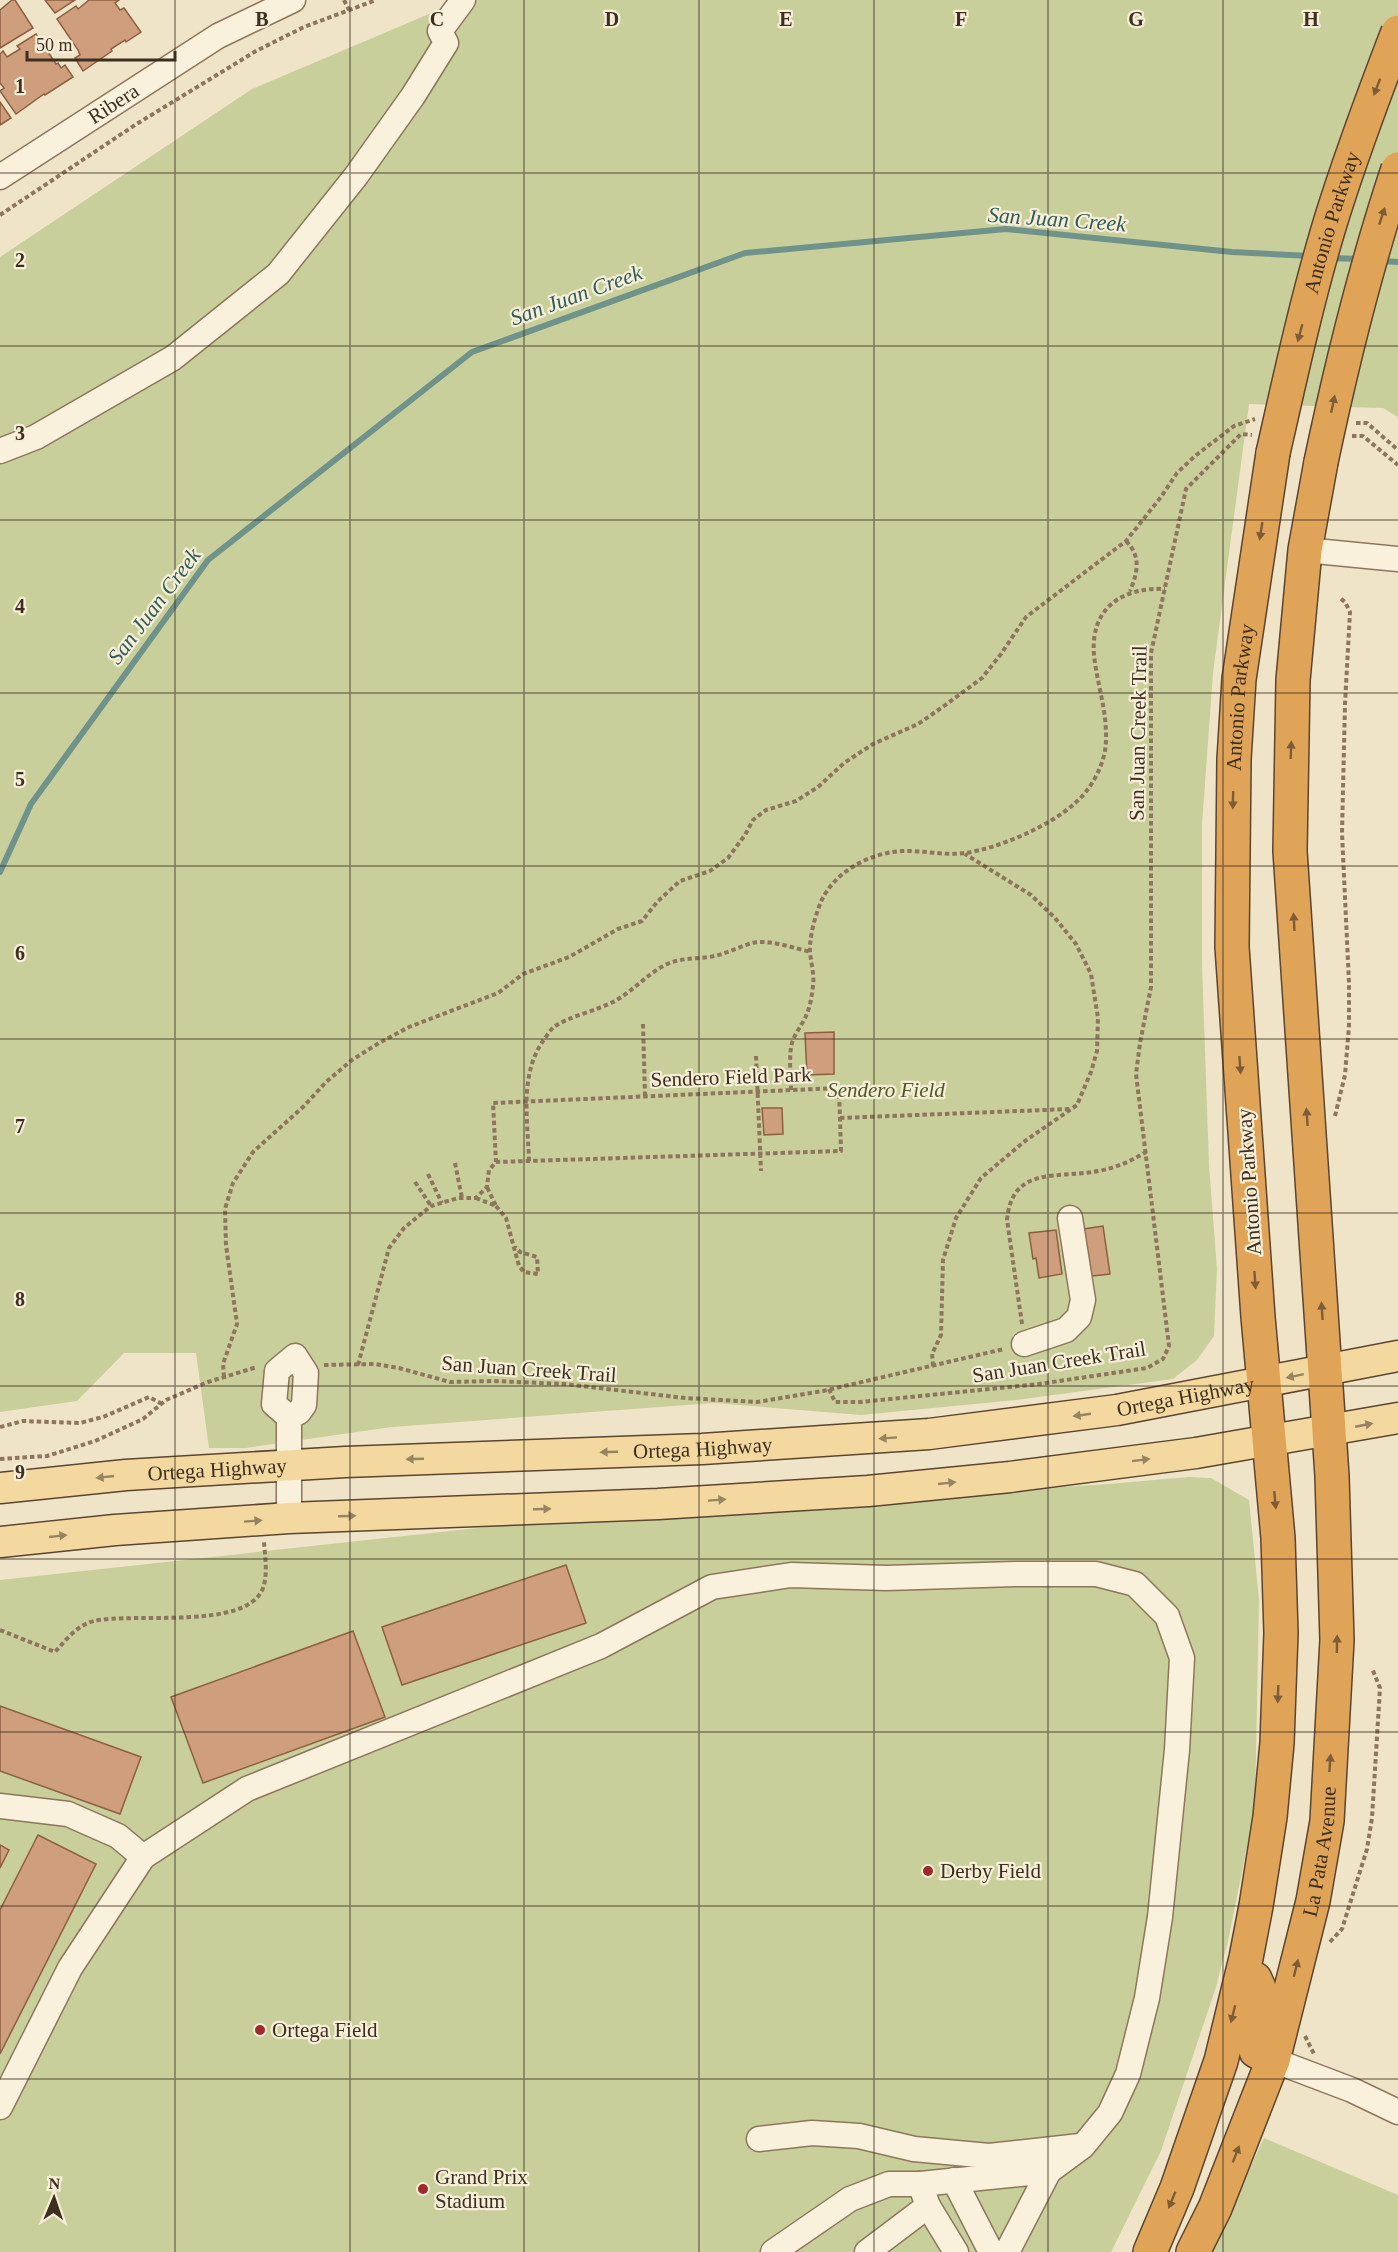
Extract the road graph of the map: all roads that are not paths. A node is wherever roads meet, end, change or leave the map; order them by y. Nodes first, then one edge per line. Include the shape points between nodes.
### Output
1 (293, 0) edge
2 (464, 0) edge
3 (1398, 32) edge
4 (1398, 168) edge
5 (0, 177) edge
6 (0, 451) edge
7 (1269, 451) junction
8 (1305, 550) junction
9 (1398, 559) edge
10 (1070, 1218) dead end
11 (1024, 1344) road end
12 (1398, 1356) edge
13 (292, 1366) road end
14 (1326, 1370) junction
15 (1263, 1383) junction
16 (1398, 1418) edge
17 (1329, 1431) junction
18 (1269, 1441) junction
19 (289, 1465) junction
20 (0, 1488) edge
21 (275, 1519) junction
22 (0, 1542) edge
23 (0, 1806) edge
24 (143, 1857) junction
25 (1246, 1958) junction
26 (1273, 2060) junction
27 (1, 2104) edge
28 (1398, 2112) edge
29 (759, 2139) dead end
30 (1083, 2146) junction
31 (1049, 2171) junction
32 (954, 2180) junction
33 (924, 2195) junction
34 (773, 2252) edge
35 (867, 2252) edge
36 (956, 2252) edge
37 (991, 2252) edge
38 (1007, 2252) edge
39 (1150, 2252) edge
40 (1193, 2252) edge

1 - 5 street, Ribera via 218,36
2 - 6 street via 440,31 446,43 413,96 278,274 173,358 36,437
3 -> 7 highway, Antonio Parkway, bridge via 1328,230
8 -> 4 highway, bridge via 1347,342
7 - 8 highway via 1282,506
7 -> 15 highway, Antonio Parkway via 1239,679 1232,858 1232,947
8 - 9 street
14 -> 8 highway via 1290,851 1293,680
10 - 11 street via 1083,1300 1079,1317 1066,1330
12 - 14 main road, Ortega Highway
13 - 19 street via 277,1371 274,1404 289,1417
14 -> 15 main road, Ortega Highway
14 - 17 highway
15 - 18 highway, Antonio Parkway
15 -> 19 main road, Ortega Highway via 1117,1410 929,1434 702,1449
17 -> 16 main road
17 - 18 main road
26 -> 17 highway, La Pata Avenue via 1313,1901 1327,1821 1337,1640
21 -> 18 main road via 658,1504 868,1491 1010,1477
18 -> 25 highway via 1281,1633 1270,1817
19 -> 20 main road, Ortega Highway via 126,1474
19 - 21 street
22 -> 21 main road
23 - 24 street via 68,1815 118,1836
24 - 27 street via 70,1968
24 - 30 street via 247,1789 602,1646 712,1587 791,1575 886,1578 1096,1574 1135,1584 1167,1616 1182,1658 1177,1750 1160,1917 1147,1998 1128,2074 1110,2113
25 - 26 highway via 1259,1988 1254,2026 1256,2051
25 -> 39 highway via 1206,2109
26 - 28 street
40 -> 26 highway, La Pata Avenue via 1215,2208
29 - 30 street via 824,2133 859,2136 915,2149 989,2156
30 - 31 street
31 - 32 street
31 - 38 street
32 - 33 street
32 - 37 street
33 - 34 street via 889,2184 850,2199
33 - 35 street
33 - 36 street

